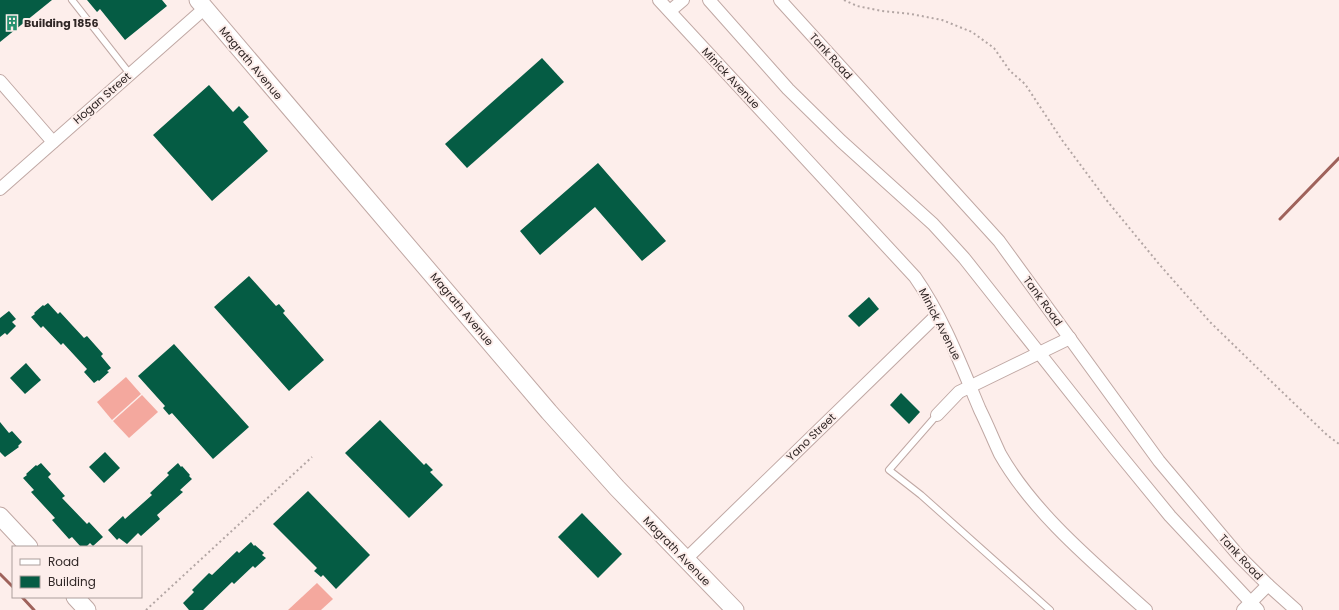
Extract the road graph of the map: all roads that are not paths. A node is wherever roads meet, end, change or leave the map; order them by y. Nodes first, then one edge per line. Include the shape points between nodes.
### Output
1 (72, 0) edge
2 (659, 0) edge
3 (683, 0) edge
4 (709, 0) edge
5 (780, 0) edge
6 (202, 4) edge
7 (670, 11) junction
8 (130, 74) junction
9 (0, 82) edge
10 (53, 142) junction
11 (0, 189) edge
12 (937, 315) junction
13 (1070, 338) junction
14 (1039, 353) junction
15 (970, 386) junction
16 (937, 415) joint
17 (0, 516) edge
18 (28, 546) edge
19 (685, 560) junction
20 (1268, 585) junction
21 (76, 598) edge
22 (1250, 607) edge
23 (87, 610) edge
24 (735, 610) edge
25 (1050, 610) edge
26 (1146, 610) edge
27 (1296, 610) edge

1 - 8 lane
2 - 7 street, Minick Avenue
3 - 7 street
4 - 14 street via 788,88 933,224 964,258
5 - 13 street, Tank Road via 999,241
6 - 8 street, Hogan Street
6 - 19 main road, Magrath Avenue via 549,412
7 - 12 street, Minick Avenue via 906,267 921,286
8 - 10 street, Hogan Street
9 - 10 street
10 - 11 street, Hogan Street
12 - 15 street, Minick Avenue
12 - 19 street, Yano Street
13 - 14 street
13 - 20 street, Tank Road via 1159,461 1239,556
14 - 15 street
14 - 22 street via 1170,516
15 - 16 street via 959,392
15 - 26 street, Minick Avenue via 1000,453 1029,495 1057,527
16 - 25 lane via 889,470 921,495
17 - 18 main road
19 - 24 main road, Magrath Avenue
20 - 22 street
20 - 27 street, Tank Road
21 - 23 main road

